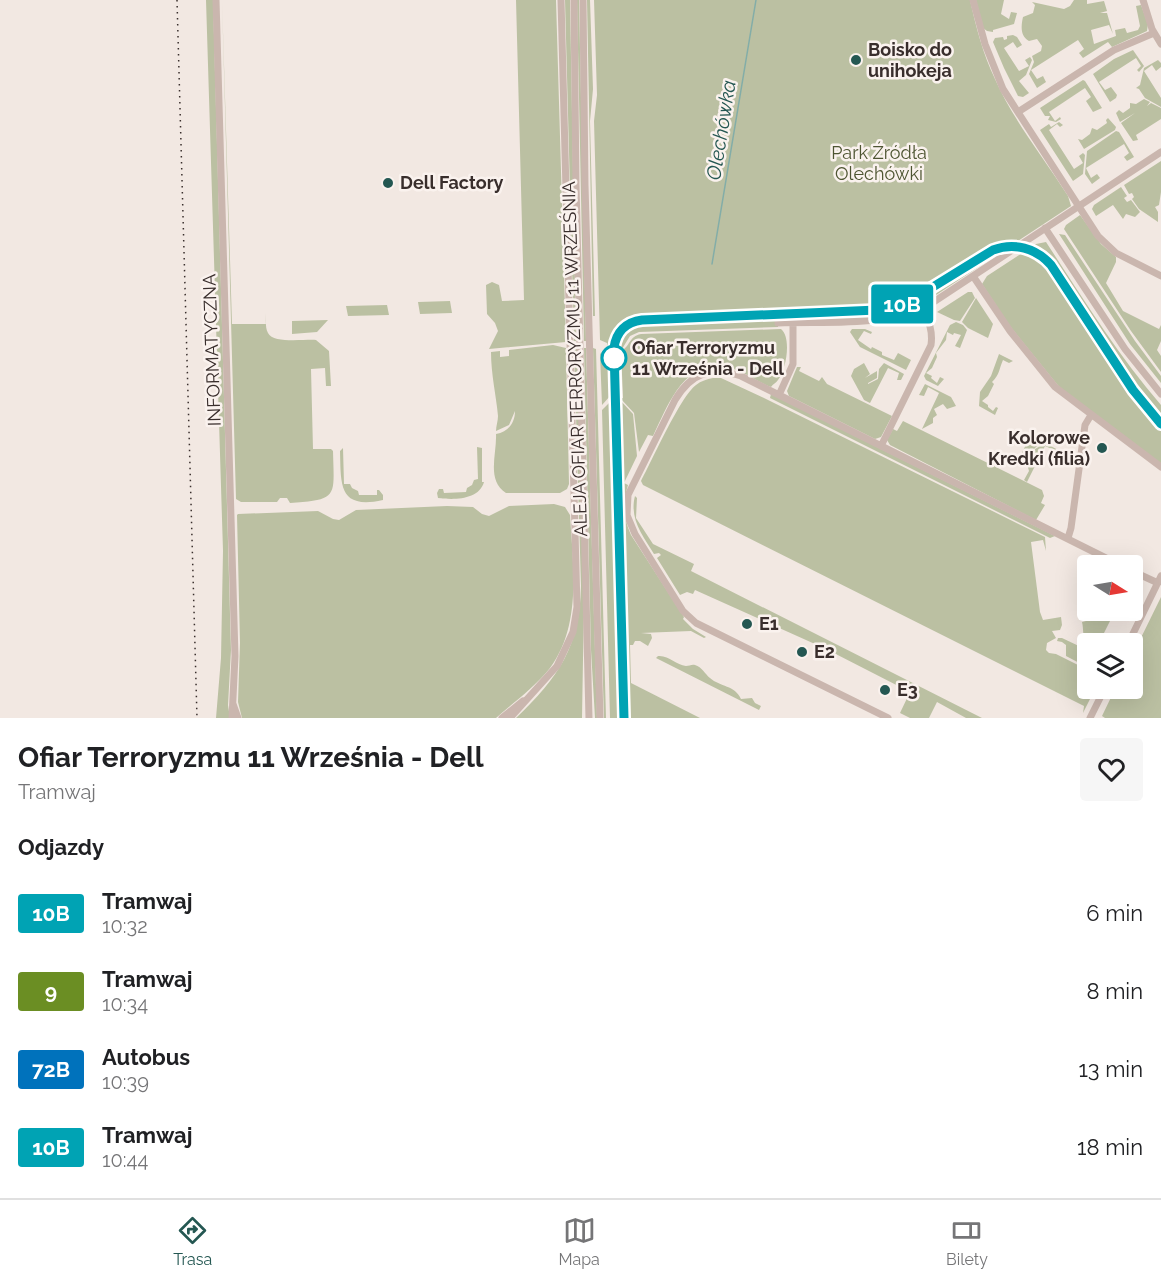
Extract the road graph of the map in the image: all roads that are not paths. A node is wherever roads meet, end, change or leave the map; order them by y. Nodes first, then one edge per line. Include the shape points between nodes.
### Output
1 (216, 0) edge
2 (561, 0) edge
3 (574, 0) edge
4 (583, 0) edge
5 (974, 0) edge
6 (1143, 0) edge
7 (1154, 33) junction
8 (1161, 44) edge
9 (1018, 112) junction
10 (1161, 152) edge
11 (1079, 206) junction
12 (1045, 228) junction
13 (973, 276) junction
14 (1161, 276) edge
15 (923, 309) junction
16 (778, 323) dead end
17 (793, 323) junction
18 (1161, 394) edge
19 (779, 395) junction
20 (1091, 415) junction
21 (881, 446) junction
22 (1161, 467) edge
23 (1068, 538) junction
24 (1101, 555) edge
25 (1143, 575) edge
26 (1159, 580) edge
27 (1133, 633) edge
28 (232, 698) junction
29 (527, 698) junction
30 (1100, 699) edge
31 (511, 717) edge
32 (231, 718) edge
33 (238, 718) edge
34 (502, 718) edge
35 (589, 718) edge
36 (600, 718) edge
37 (888, 718) edge
38 (1090, 718) edge

1 - 28 street, INFORMATYCZNA via 235,656
2 - 29 street via 577,608 563,656
3 - 35 street, ALEJA OFIAR TERRORYZMU 11 WRZEŚNIA
4 - 36 street, ALEJA OFIAR TERRORYZMU 11 WRZEŚNIA
5 - 9 street via 996,74
6 - 7 street
7 - 8 street
7 - 9 street via 1114,50
9 - 11 street
10 - 11 street
11 - 12 street
11 - 14 street via 1108,248
12 - 13 street
12 - 18 street via 1125,349
13 - 15 street
13 - 20 street via 1055,387
15 - 17 street via 891,319
15 - 21 street via 931,327 931,345
16 - 17 street
17 - 19 street via 793,364
19 - 21 street
19 - 37 street via 723,371 707,372 687,384 630,489 630,526 683,611 696,623
20 - 22 street
20 - 23 street via 1085,425
21 - 23 street
23 - 24 street
25 - 26 street
26 - 27 street
28 - 32 street, INFORMATYCZNA
28 - 33 street, INFORMATYCZNA
29 - 31 street
29 - 34 street
30 - 38 street

